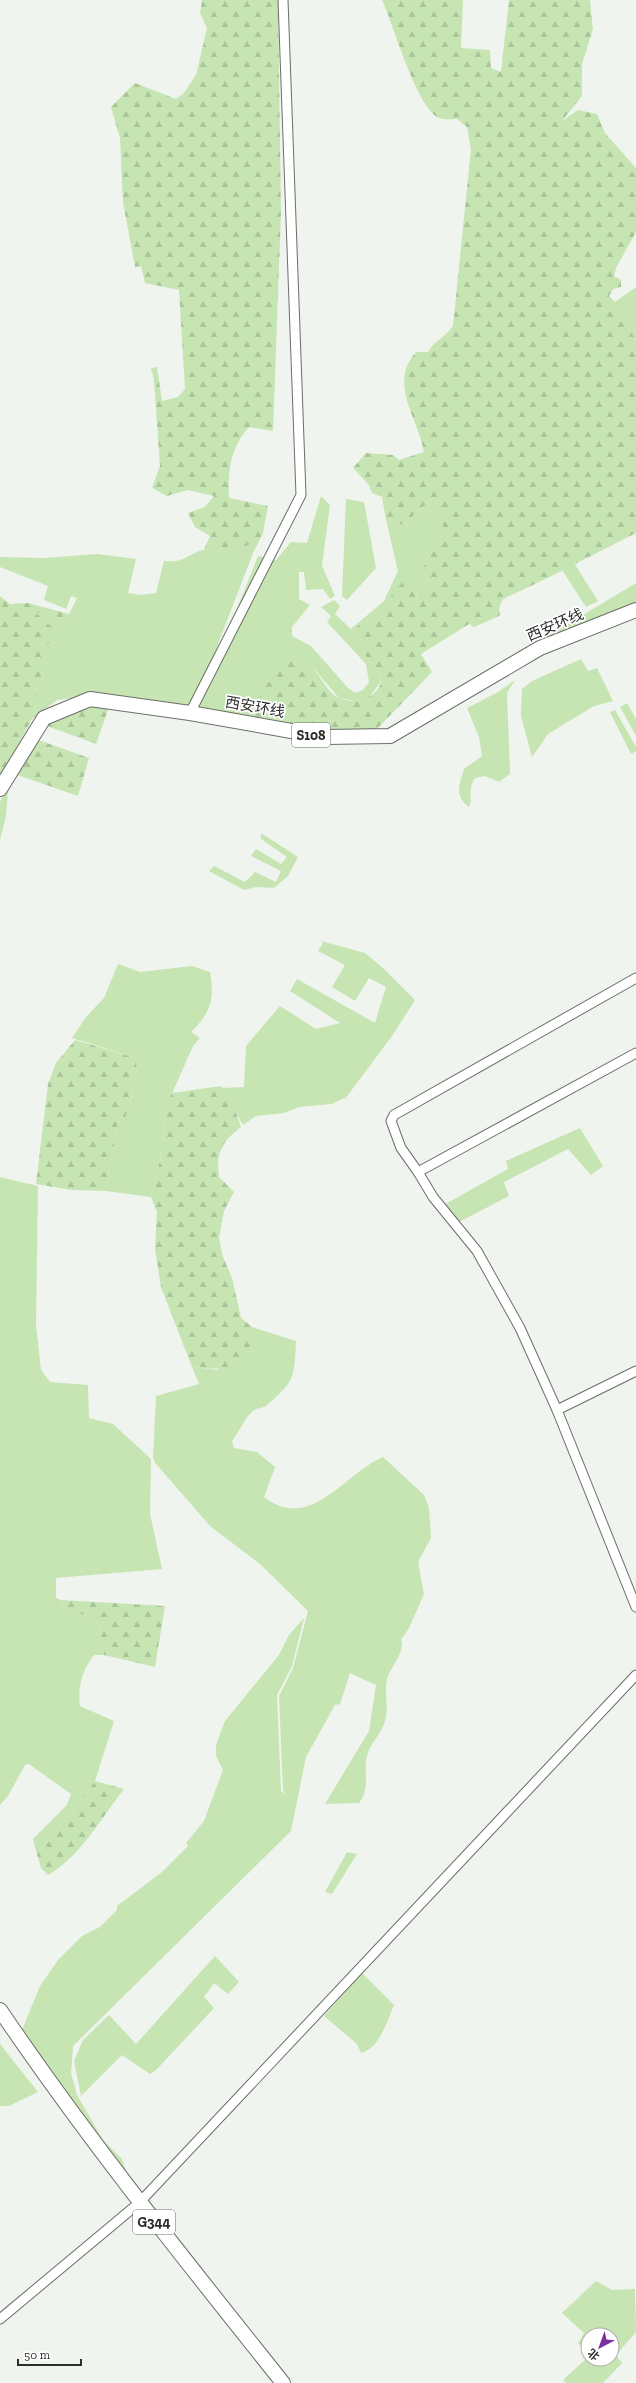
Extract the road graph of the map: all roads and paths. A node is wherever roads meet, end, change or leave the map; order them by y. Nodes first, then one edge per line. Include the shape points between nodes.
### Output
1 (283, 0) edge
2 (636, 610) edge
3 (190, 713) junction
4 (0, 789) edge
5 (636, 978) edge
6 (636, 1053) edge
7 (418, 1172) junction
8 (636, 1372) edge
9 (557, 1410) junction
10 (636, 1607) edge
11 (636, 1675) edge
12 (0, 2010) edge
13 (139, 2203) junction
14 (0, 2319) edge
15 (284, 2383) edge

1 - 3 street via 301,495
2 - 3 main road, 西安环线 / S108 via 540,648 390,736 325,737
3 - 4 main road, 西安环线 / S108 via 90,699 44,718
5 - 7 street via 394,1116 392,1121 401,1148
6 - 7 street
7 - 9 street via 433,1197 477,1251 520,1328
8 - 9 street
9 - 10 street
11 - 13 street
12 - 13 main road, G344
13 - 14 street
13 - 15 main road, G344

